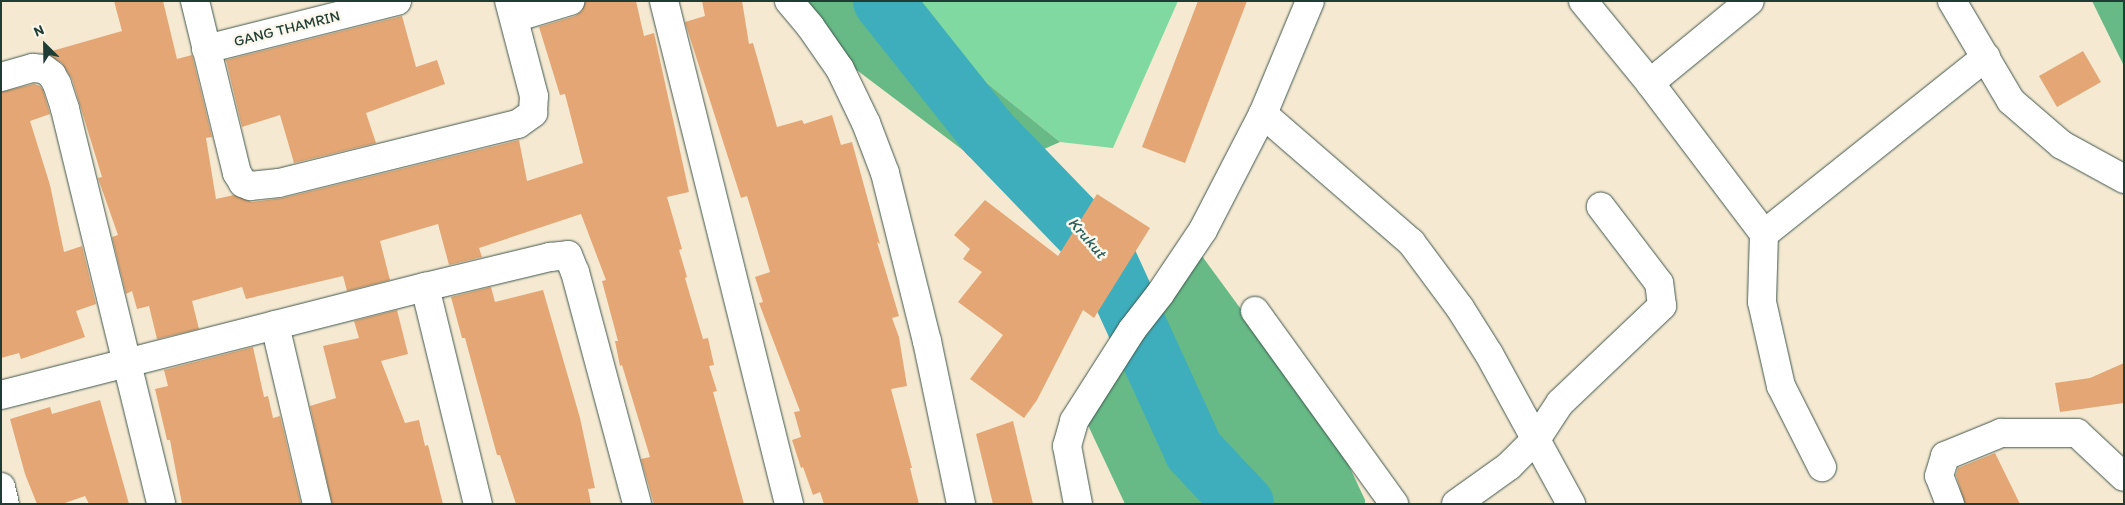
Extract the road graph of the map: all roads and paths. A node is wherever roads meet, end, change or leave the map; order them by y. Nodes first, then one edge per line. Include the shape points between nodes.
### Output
1 (195, 1) edge
2 (397, 1) edge
3 (570, 1) edge
4 (664, 1) edge
5 (789, 1) edge
6 (1310, 1) edge
7 (1583, 1) edge
8 (1750, 1) edge
9 (1952, 1) edge
10 (511, 9) edge
11 (206, 49) junction
12 (1986, 57) junction
13 (1, 77) edge
14 (1650, 84) junction
15 (1263, 114) junction
16 (2124, 179) edge
17 (1601, 207) dead end
18 (1764, 234) junction
19 (425, 287) junction
20 (1255, 311) dead end
21 (275, 325) junction
22 (126, 363) junction
23 (1, 395) edge
24 (1537, 438) junction
25 (1822, 467) dead end
26 (2124, 477) edge
27 (1, 487) edge
28 (5, 504) edge
29 (161, 504) edge
30 (317, 504) edge
31 (478, 504) edge
32 (637, 504) edge
33 (789, 504) edge
34 (961, 504) edge
35 (1078, 504) edge
36 (1394, 504) edge
37 (1456, 504) edge
38 (1572, 504) edge
39 (1950, 504) edge

1 - 11 street
2 - 11 street, GANG THAMRIN
3 - 10 street
4 - 33 street
5 - 34 street via 840,69 885,173 928,341
6 - 15 street
7 - 14 street
8 - 14 street
9 - 12 street
10 - 11 street via 534,96 533,113 518,124 259,186 243,182 237,173
12 - 16 street via 2011,101 2062,145
12 - 18 street
13 - 22 street via 33,68 44,69 57,84 66,109
14 - 18 street
15 - 24 street via 1411,242 1469,323
15 - 35 street via 1203,230 1132,330 1074,421 1067,446
17 - 24 street via 1659,283 1662,306 1560,404
18 - 25 street via 1762,302 1781,386
19 - 21 street
19 - 31 street
19 - 32 street via 568,255 576,272
20 - 36 street
21 - 22 street
21 - 30 street
22 - 23 street
22 - 29 street
24 - 37 street via 1509,466
24 - 38 street
26 - 39 street via 2077,433 2001,433 1945,456 1939,476
27 - 28 street

